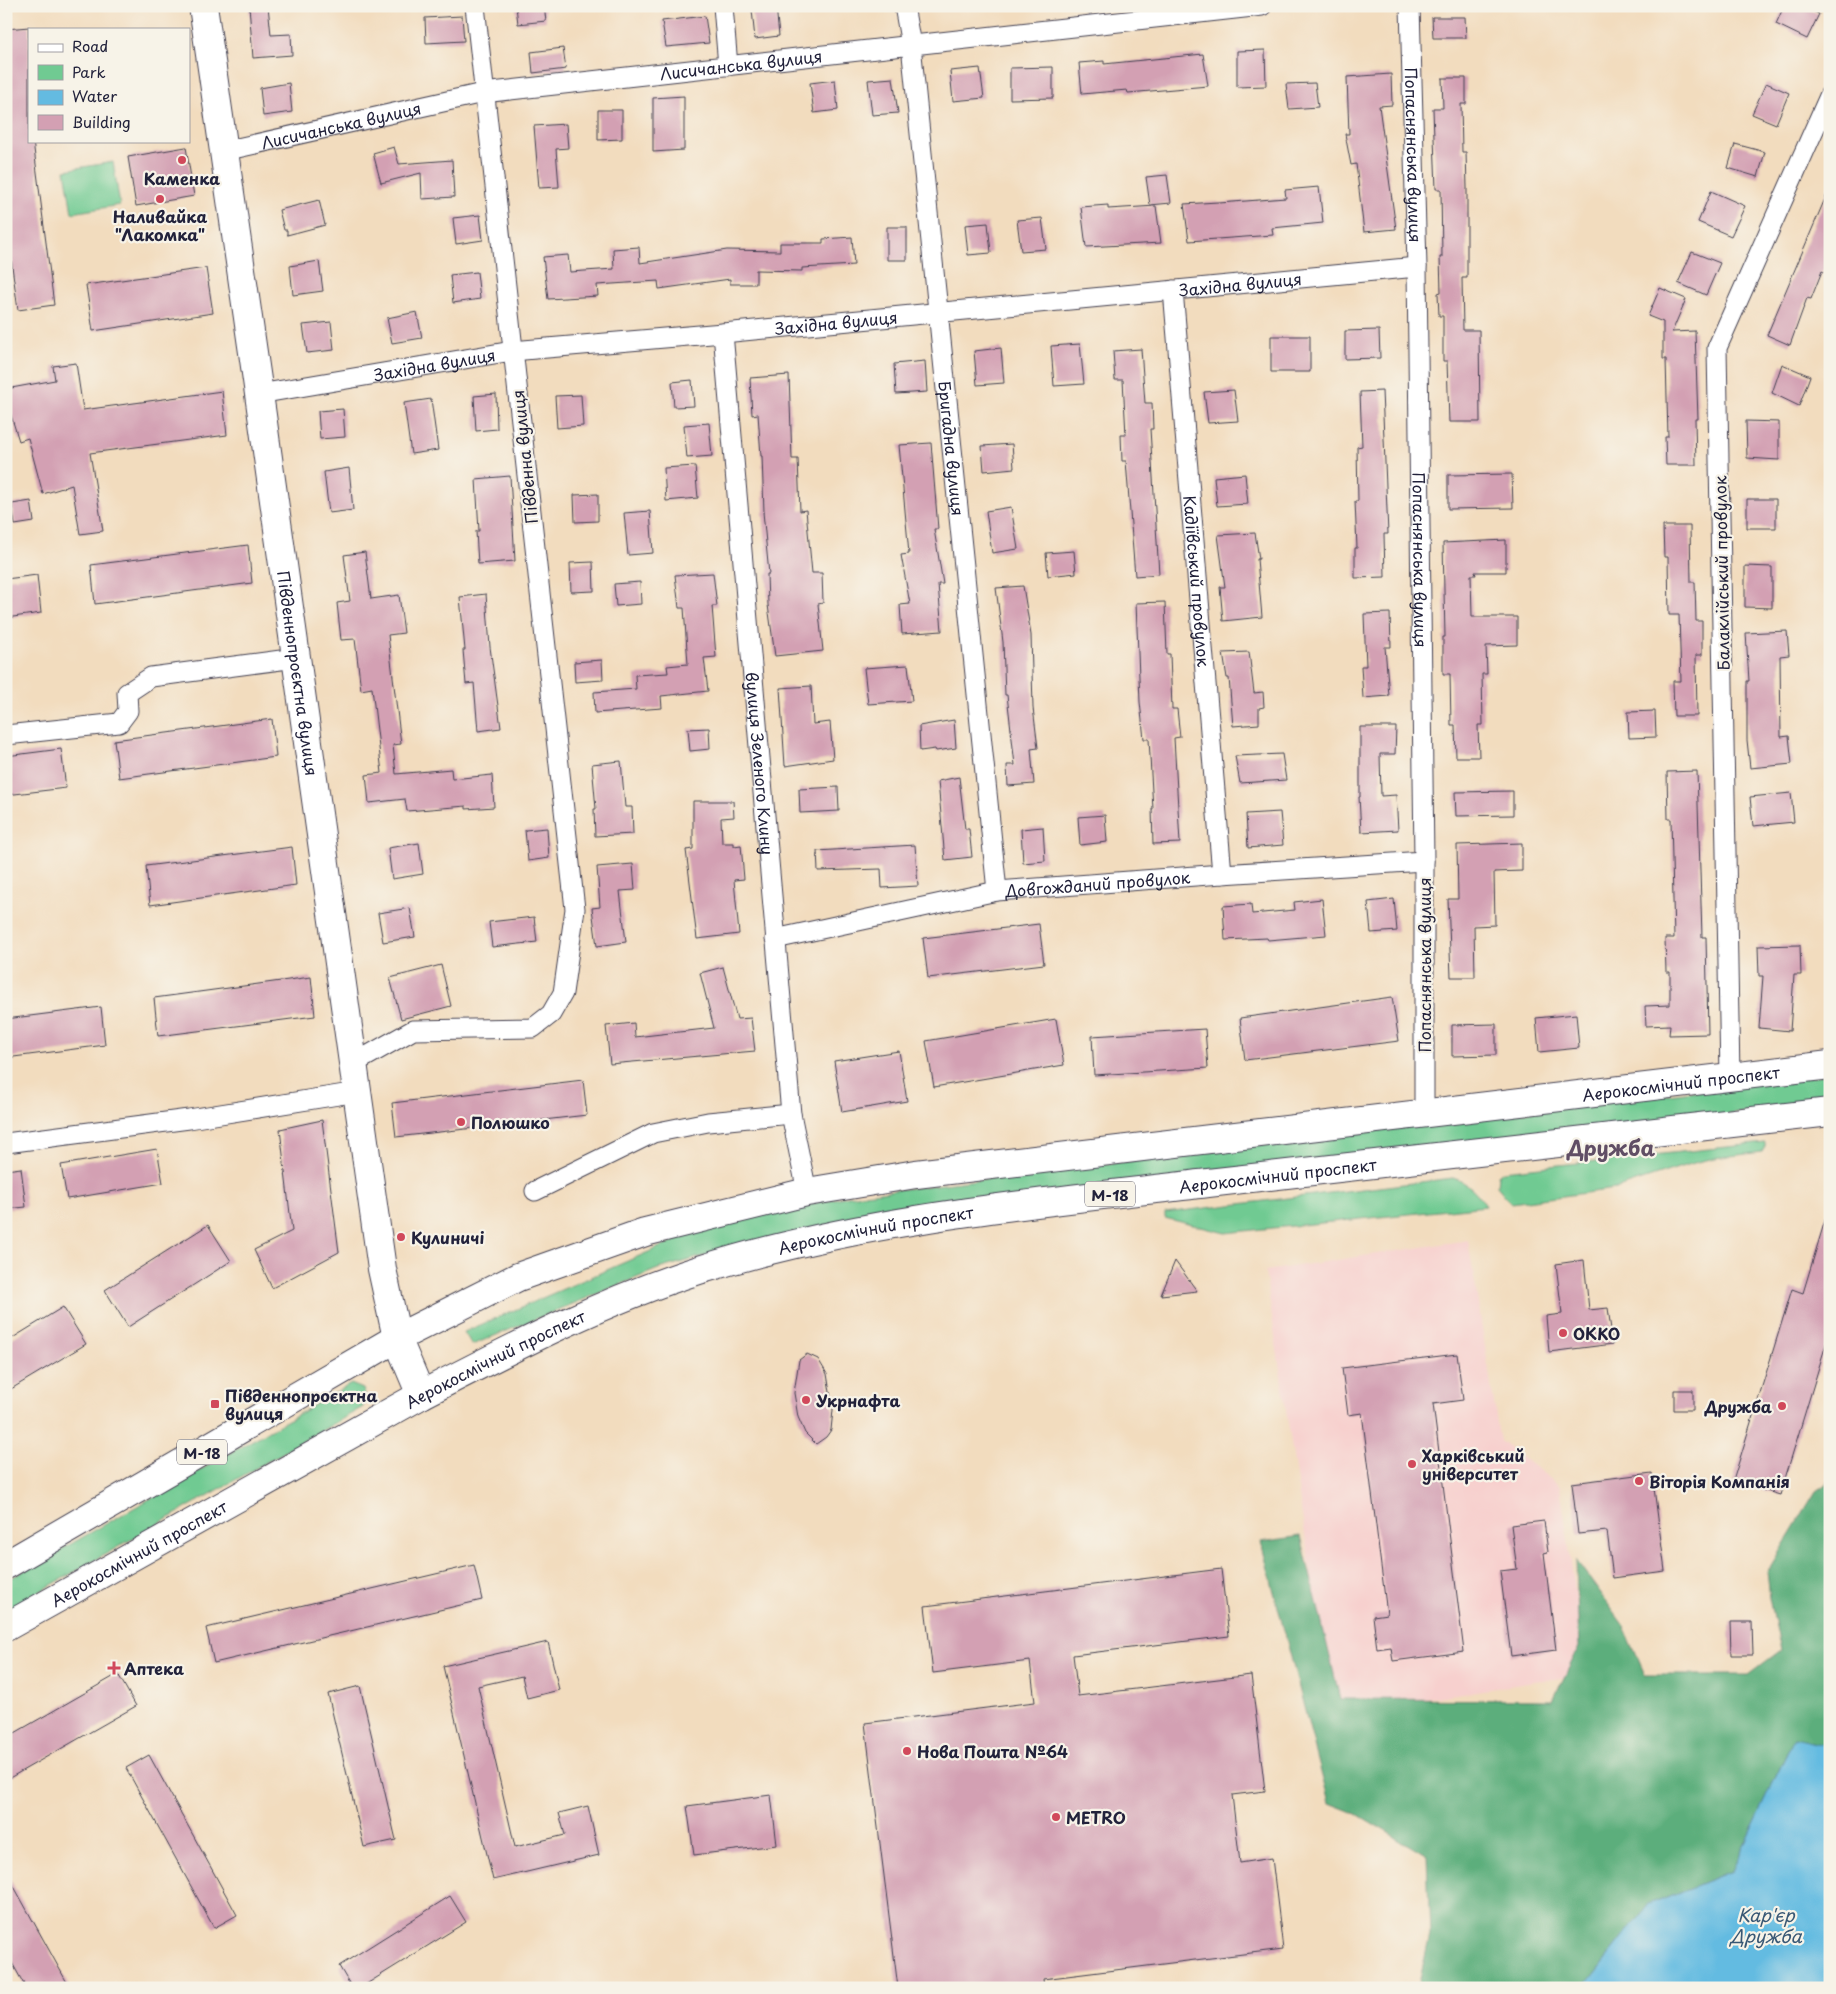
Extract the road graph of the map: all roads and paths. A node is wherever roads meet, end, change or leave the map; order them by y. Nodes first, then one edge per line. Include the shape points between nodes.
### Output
1 (203, 6) edge
2 (475, 6) edge
3 (723, 6) edge
4 (904, 6) edge
5 (1262, 6) edge
6 (1410, 6) edge
7 (911, 45) junction
8 (728, 66) junction
9 (483, 93) junction
10 (1830, 94) edge
11 (224, 151) junction
12 (1417, 267) junction
13 (1173, 290) junction
14 (939, 313) junction
15 (723, 333) junction
16 (512, 350) junction
17 (259, 394) junction
18 (296, 658) junction
19 (6, 735) edge
20 (1424, 861) junction
21 (1222, 874) junction
22 (997, 891) junction
23 (775, 939) junction
24 (353, 1064) junction
25 (1830, 1065) edge
26 (1730, 1077) junction
27 (357, 1092) junction
28 (1830, 1112) edge
29 (1424, 1113) junction
30 (791, 1114) junction
31 (6, 1144) edge
32 (535, 1191) dead end
33 (807, 1192) junction
34 (397, 1338) junction
35 (421, 1395) junction
36 (6, 1565) edge
37 (6, 1627) edge

1 - 11 main road, Південнопроєктна вулиця
2 - 9 street, Південна вулиця
3 - 8 street
4 - 7 street, Бригадна вулиця
5 - 7 street, Лисичанська вулиця
6 - 12 street, Попаснянська вулиця
7 - 8 street, Лисичанська вулиця
7 - 14 street, Бригадна вулиця
8 - 9 street, Лисичанська вулиця
9 - 11 street, Лисичанська вулиця
9 - 16 street, Південна вулиця
10 - 26 street, Балаклійський провулок via 1717,348
11 - 17 main road, Південнопроєктна вулиця
12 - 13 street, Західна вулиця
12 - 20 street, Попаснянська вулиця
13 - 14 street, Західна вулиця
13 - 21 street, Кадіївський провулок
14 - 15 street, Західна вулиця
14 - 22 street, Бригадна вулиця
15 - 16 street, Західна вулиця
15 - 23 street, вулиця Зеленого Клину
16 - 17 street, Західна вулиця
16 - 24 street, Південна вулиця via 574,909 563,993 551,1014 533,1028 412,1030
17 - 18 main road, Південнопроєктна вулиця
18 - 19 street via 151,677 127,693 128,711 119,723
18 - 24 main road, Південнопроєктна вулиця
20 - 21 street, Довгожданий провулок
20 - 29 street, Попаснянська вулиця
21 - 22 street, Довгожданий провулок
22 - 23 street, Довгожданий провулок
23 - 30 street, вулиця Зеленого Клину
24 - 27 main road, Південнопроєктна вулиця
25 - 26 main road, Аерокосмічний проспект / М-18
26 - 29 main road, Аерокосмічний проспект / М-18
27 - 31 street
27 - 34 main road, Південнопроєктна вулиця via 382,1269
28 - 35 main road, Аерокосмічний проспект / М-18 via 1091,1197 940,1216 826,1236 701,1269 611,1303 550,1329
29 - 33 main road, Аерокосмічний проспект / М-18 via 916,1174
30 - 32 street via 708,1122 653,1133
30 - 33 street, вулиця Зеленого Клину
33 - 34 main road, Аерокосмічний проспект / М-18 via 645,1232 518,1277
34 - 35 main road, Південнопроєктна вулиця
34 - 36 main road, Аерокосмічний проспект / М-18
35 - 37 main road, Аерокосмічний проспект / М-18

